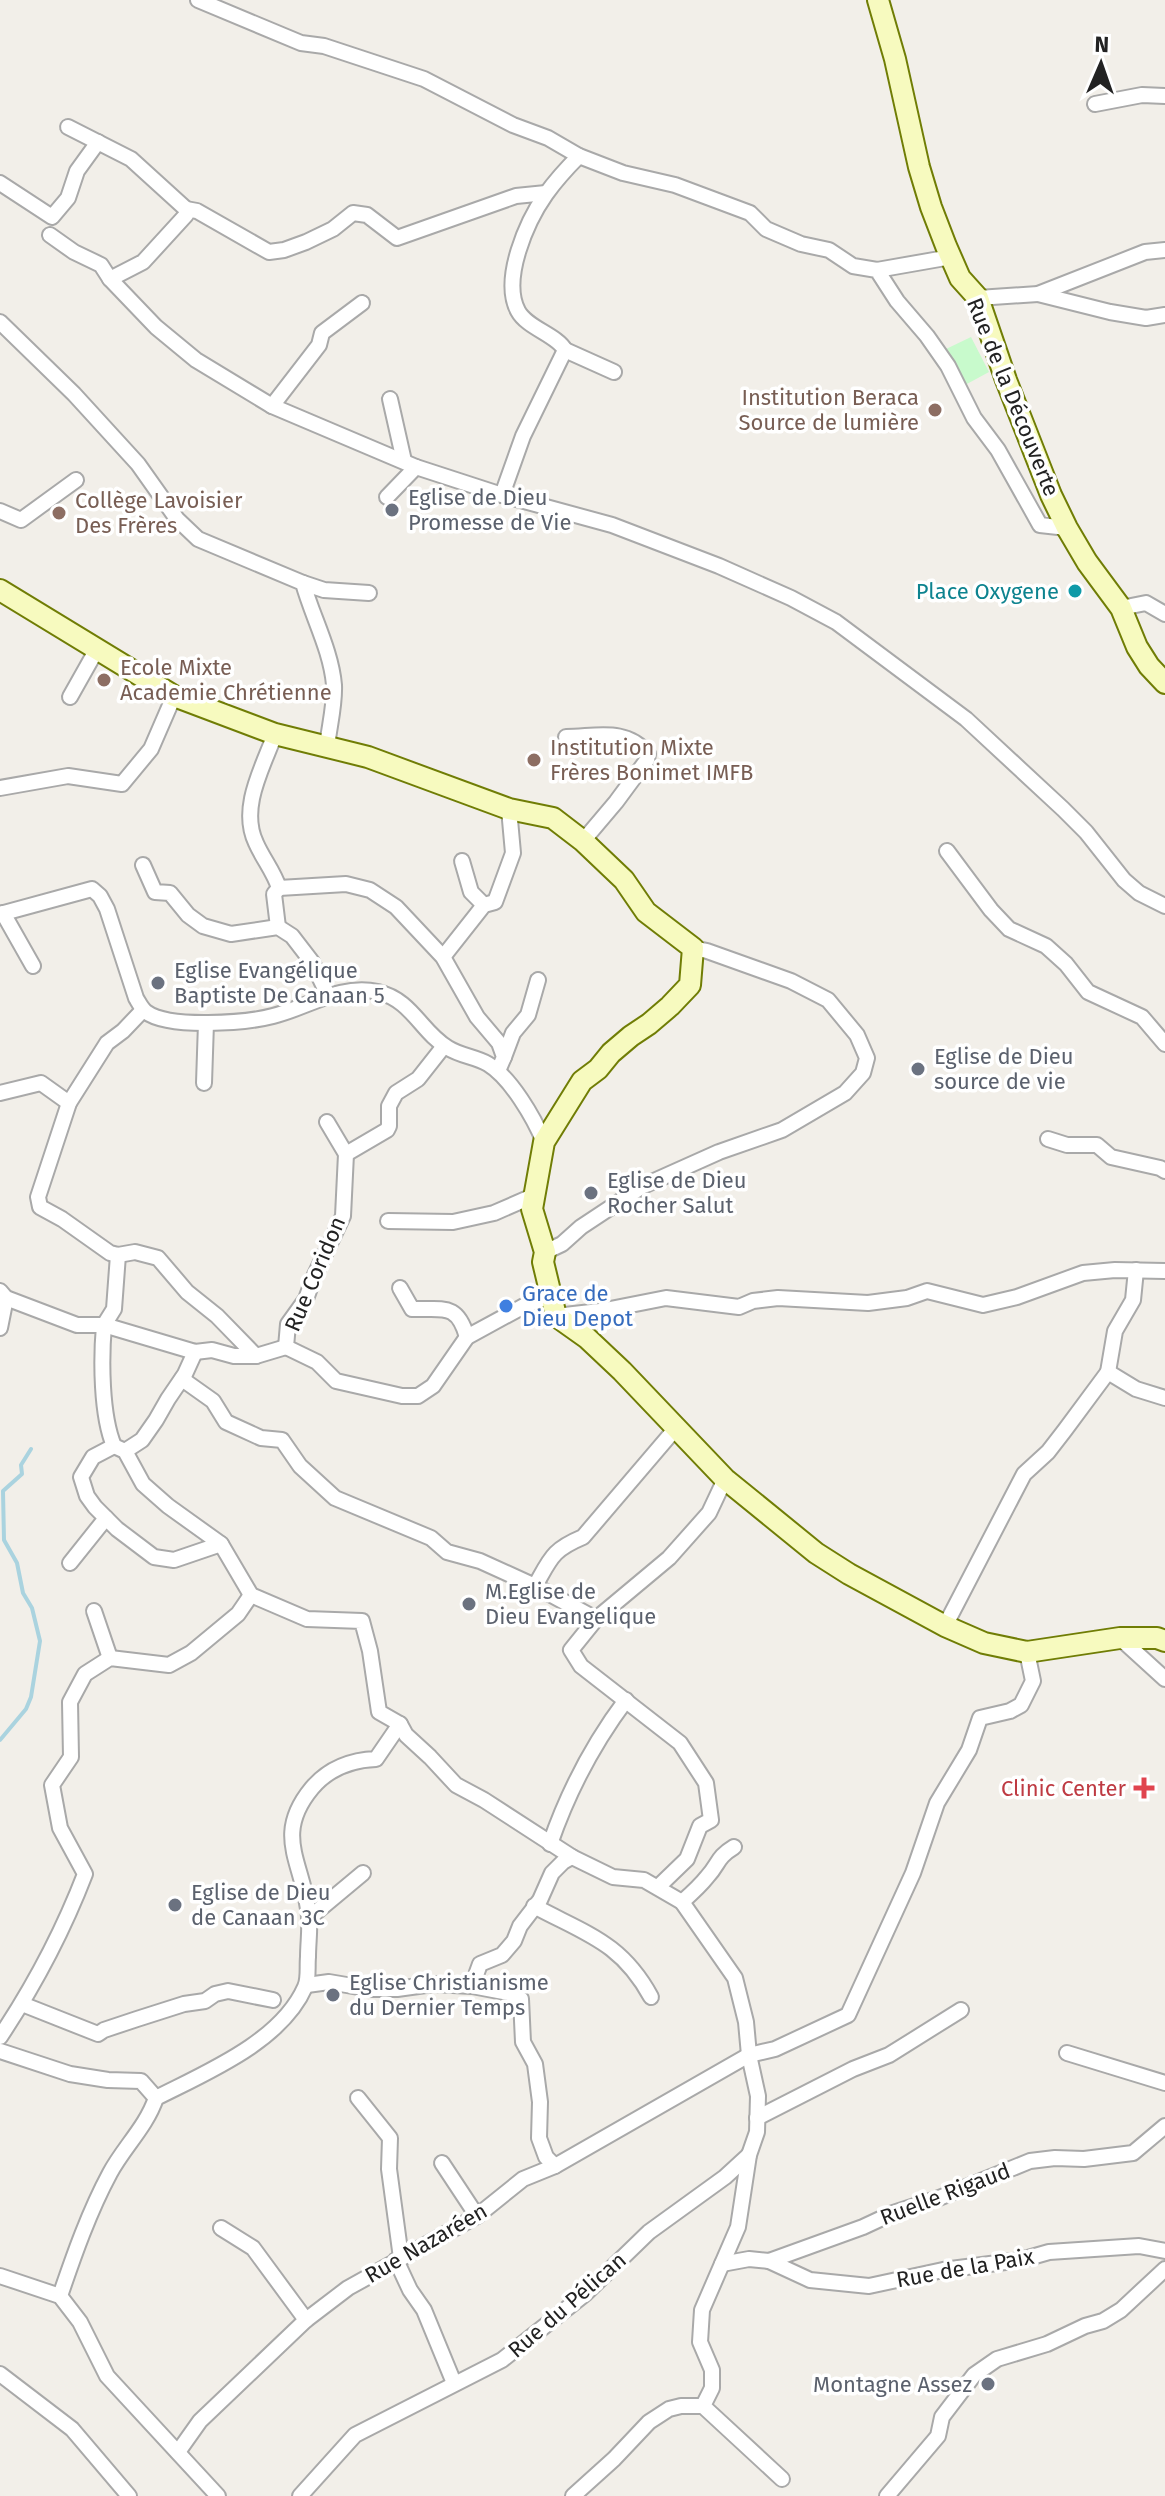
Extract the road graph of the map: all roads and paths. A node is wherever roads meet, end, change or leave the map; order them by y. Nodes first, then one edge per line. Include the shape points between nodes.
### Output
1 (198, 0) edge
2 (878, 0) edge
3 (1165, 96) edge
4 (1095, 104) dead end
5 (68, 127) dead end
6 (98, 142) junction
7 (579, 156) junction
8 (0, 183) edge
9 (546, 193) junction
10 (186, 209) junction
11 (50, 235) dead end
12 (1165, 250) edge
13 (951, 257) junction
14 (877, 270) junction
15 (110, 279) junction
16 (1038, 294) junction
17 (978, 298) junction
18 (362, 303) dead end
19 (1165, 315) edge
20 (0, 322) edge
21 (565, 350) junction
22 (614, 372) dead end
23 (390, 399) dead end
24 (272, 406) junction
25 (410, 464) junction
26 (76, 480) dead end
27 (502, 495) junction
28 (387, 497) dead end
29 (0, 511) edge
30 (1067, 528) junction
31 (303, 583) junction
32 (1, 593) edge
33 (369, 593) dead end
34 (1121, 608) junction
35 (1165, 614) edge
36 (97, 649) junction
37 (1165, 683) edge
38 (174, 696) junction
39 (70, 697) dead end
40 (275, 734) junction
41 (566, 737) dead end
42 (327, 747) junction
43 (0, 788) edge
44 (509, 809) junction
45 (583, 841) junction
46 (947, 851) dead end
47 (462, 861) dead end
48 (143, 865) dead end
49 (279, 888) junction
50 (484, 905) junction
51 (1165, 906) edge
52 (2, 913) edge
53 (278, 927) junction
54 (693, 948) junction
55 (443, 957) junction
56 (33, 966) dead end
57 (538, 980) dead end
58 (328, 995) junction
59 (143, 1010) junction
60 (206, 1023) junction
61 (1165, 1044) edge
62 (444, 1046) junction
63 (501, 1064) junction
64 (204, 1083) dead end
65 (0, 1093) edge
66 (69, 1103) junction
67 (327, 1122) dead end
68 (1048, 1139) dead end
69 (544, 1142) junction
70 (346, 1154) junction
71 (1165, 1171) edge
72 (533, 1196) junction
73 (388, 1221) dead end
74 (545, 1252) junction
75 (118, 1255) junction
76 (1136, 1270) junction
77 (1165, 1271) edge
78 (400, 1288) dead end
79 (550, 1288) junction
80 (3, 1294) edge
81 (556, 1316) junction
82 (104, 1325) junction
83 (0, 1328) edge
84 (467, 1337) junction
85 (286, 1347) junction
86 (195, 1352) junction
87 (256, 1356) junction
88 (1108, 1372) junction
89 (182, 1379) junction
90 (1165, 1398) edge
91 (676, 1428) junction
92 (120, 1448) junction
93 (725, 1479) junction
94 (106, 1518) junction
95 (221, 1544) junction
96 (70, 1563) dead end
97 (535, 1586) junction
98 (251, 1595) junction
99 (94, 1611) dead end
100 (596, 1619) junction
101 (945, 1626) junction
102 (1120, 1638) junction
103 (1165, 1641) edge
104 (1027, 1652) junction
105 (110, 1658) junction
106 (1165, 1679) edge
107 (626, 1700) junction
108 (400, 1724) junction
109 (550, 1844) junction
110 (734, 1847) dead end
111 (572, 1857) junction
112 (363, 1873) dead end
113 (658, 1887) junction
114 (682, 1902) junction
115 (534, 1906) junction
116 (309, 1918) junction
117 (307, 1985) junction
118 (472, 1986) junction
119 (651, 1997) dead end
120 (273, 2000) dead end
121 (22, 2004) junction
122 (961, 2010) dead end
123 (0, 2037) edge
124 (0, 2051) edge
125 (1067, 2053) dead end
126 (749, 2055) junction
127 (1165, 2083) edge
128 (156, 2098) junction
129 (358, 2098) dead end
130 (757, 2118) junction
131 (1165, 2126) edge
132 (749, 2155) junction
133 (442, 2163) dead end
134 (555, 2166) junction
135 (477, 2216) junction
136 (221, 2228) dead end
137 (1165, 2251) edge
138 (399, 2259) junction
139 (769, 2261) junction
140 (722, 2264) junction
141 (1165, 2269) edge
142 (0, 2276) edge
143 (60, 2296) junction
144 (306, 2320) junction
145 (0, 2374) edge
146 (454, 2383) junction
147 (703, 2406) junction
148 (178, 2452) junction
149 (782, 2479) dead end
150 (129, 2496) edge
151 (218, 2496) edge
152 (300, 2496) edge
153 (573, 2496) edge
154 (887, 2496) edge

1 - 7 street via 301,43 424,79
2 - 13 street, Rue de la Découverte via 919,167
3 - 4 street
5 - 6 street
6 - 8 street via 52,217
6 - 10 street via 131,159
7 - 9 street
7 - 14 street via 750,213 766,229 829,250 853,266
9 - 10 street via 516,196 397,238 367,215 353,213 306,242 269,252
9 - 21 street via 515,259 512,297 519,314
10 - 15 street via 143,262
11 - 15 street via 101,265
12 - 16 street via 1145,252
13 - 14 street
13 - 17 street, Rue de la Découverte via 960,278
14 - 30 street via 948,366 1040,525
15 - 24 street via 196,360
16 - 17 street
16 - 19 street via 1146,318
17 - 30 street, Rue de la Découverte
18 - 24 street via 322,333 319,345
20 - 31 street via 138,464 198,539
21 - 22 street
21 - 27 street via 523,436
23 - 25 street
24 - 25 street
25 - 27 street
25 - 28 street
26 - 29 street via 21,520
27 - 51 street via 626,530 836,622 966,719 1086,832 1124,880
30 - 34 street, Rue de la Découverte
31 - 33 street
31 - 42 street via 334,682
32 - 36 street
34 - 35 street via 1146,603
34 - 37 street, Rue de la Découverte via 1137,647
36 - 38 street
36 - 39 street
38 - 40 street
38 - 43 street via 151,749 122,784 68,776
40 - 42 street
40 - 49 street via 250,806 250,827
41 - 45 street via 625,736 648,754
42 - 44 street
44 - 45 street via 553,818
44 - 50 street via 513,853 495,902
45 - 54 street via 624,880 646,912
46 - 61 street via 1009,929 1046,946 1088,992 1142,1017
47 - 50 street via 471,892
48 - 53 street via 155,892 170,893 203,926 231,934
49 - 53 street via 274,892
49 - 55 street via 346,884 370,890 396,907
50 - 55 street
52 - 56 street
52 - 59 street via 92,889 107,909
53 - 58 street via 312,962
54 - 69 street via 690,985 582,1081
54 - 74 street via 791,981 828,1000 857,1035 867,1058 863,1073 845,1093 782,1130 632,1192
55 - 63 street via 477,1017 499,1043
57 - 63 street via 528,1015 513,1033
58 - 60 street via 272,1016
58 - 62 street via 356,990 395,998
59 - 60 street via 167,1020
59 - 66 street via 107,1043
60 - 64 street
62 - 63 street
62 - 70 street via 418,1079 396,1093 387,1130
63 - 69 street
65 - 66 street via 41,1083
66 - 75 street via 38,1197 40,1207
67 - 70 street
68 - 71 street via 1097,1145 1111,1157
69 - 72 street
70 - 85 street, Rue Coridon via 343,1216 306,1299 288,1324
72 - 73 street via 494,1213 453,1222
72 - 74 street
74 - 79 street
75 - 82 street via 114,1309
75 - 87 street via 135,1252 158,1258
76 - 77 street
76 - 81 street via 1083,1273 983,1305 927,1291 868,1303 778,1298 739,1307 666,1298
76 - 88 street via 1133,1300 1115,1331
78 - 84 street via 412,1309 454,1312 462,1318
79 - 81 street
79 - 84 street, Rue Coridon via 549,1296
80 - 82 street via 77,1325
80 - 83 street
81 - 91 street via 587,1338
82 - 86 street
82 - 92 street via 101,1361 109,1432
84 - 85 street, Rue Coridon via 433,1386 418,1396 336,1381 317,1362
85 - 87 street
86 - 87 street
86 - 89 street
88 - 90 street
88 - 101 street via 1057,1441 1024,1474
89 - 92 street via 142,1440
89 - 97 street via 213,1401 226,1422 261,1438 282,1440 300,1466 335,1498 431,1538 447,1552
91 - 93 street
91 - 97 street via 583,1537 552,1556
92 - 94 street via 93,1457 81,1477 87,1496
92 - 95 street via 143,1484
93 - 100 street via 709,1513 669,1558
93 - 101 street via 816,1553
94 - 95 street via 154,1557 174,1560
94 - 96 street
95 - 98 street
97 - 100 street
98 - 105 street via 238,1614 169,1665
98 - 108 street via 307,1619 362,1621 379,1712
99 - 105 street
100 - 107 street via 571,1650 581,1666
101 - 104 street via 984,1643
102 - 103 street
102 - 104 street
102 - 106 street
104 - 126 street, Rue Nazaréen via 1033,1681 1021,1705 980,1718 969,1750 937,1803 913,1873 848,2015 775,2049
105 - 121 street via 85,1674 70,1702 71,1757 52,1785 60,1828 85,1874
107 - 109 street via 584,1765
107 - 113 street via 680,1743 706,1783 711,1820 700,1826 687,1859
108 - 109 street via 456,1785
108 - 116 street via 376,1759 355,1760 333,1770 299,1804 292,1844
109 - 111 street
110 - 114 street via 719,1856 706,1879
111 - 113 street via 613,1877
111 - 115 street via 552,1873
112 - 116 street
113 - 114 street
114 - 126 street via 735,1978
115 - 118 street via 502,1955 480,1964
115 - 119 street via 610,1946
116 - 117 street
117 - 118 street
117 - 128 street via 293,2009 266,2034 224,2064
118 - 134 street via 521,1999 523,2042 535,2064 539,2090 539,2138
120 - 121 street via 228,1991 98,2034
121 - 123 street
122 - 130 street via 889,2055
124 - 128 street via 70,2074 141,2081
125 - 127 street
126 - 130 street
126 - 134 street, Rue Nazaréen
128 - 143 street via 149,2118 111,2172
129 - 138 street via 390,2138
130 - 132 street
131 - 139 street, Ruelle Rigaud via 1133,2153 1030,2161
132 - 140 street via 738,2227
132 - 146 street, Rue du Pélican via 649,2232 585,2294 502,2360
133 - 135 street
134 - 135 street, Rue Nazaréen via 523,2179
135 - 138 street, Rue Nazaréen
136 - 144 street via 253,2248
137 - 139 street, Rue de la Paix via 1139,2246 1049,2252 869,2286 810,2280
138 - 144 street, Rue Nazaréen
138 - 146 street
139 - 140 street, Ruelle Rigaud
140 - 147 street via 702,2310 700,2342 712,2370 712,2388
141 - 154 street via 1103,2321 997,2359 974,2375 942,2417 938,2436
142 - 143 street
143 - 148 street via 80,2322 107,2376
144 - 148 street, Rue Nazaréen via 200,2421
145 - 150 street via 72,2429
146 - 152 street, Rue du Pélican via 355,2435
147 - 149 street
147 - 153 street via 669,2409 649,2422
148 - 151 street

